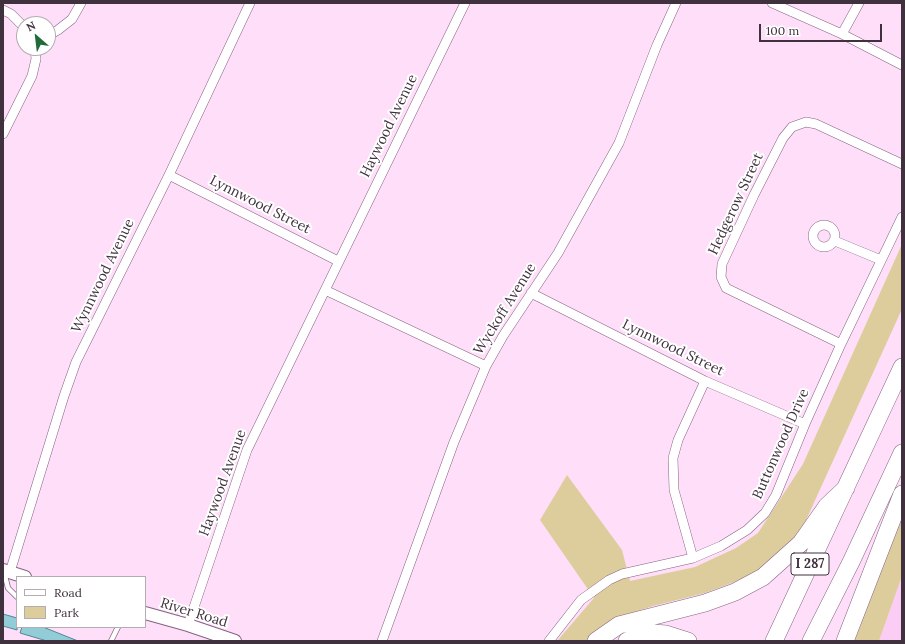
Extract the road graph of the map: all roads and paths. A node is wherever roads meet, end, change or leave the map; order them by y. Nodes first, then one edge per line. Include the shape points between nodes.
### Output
1 (81, 3) edge
2 (250, 3) edge
3 (465, 3) edge
4 (676, 3) edge
5 (772, 3) edge
6 (859, 3) edge
7 (3, 10) edge
8 (16, 19) edge
9 (56, 31) edge
10 (842, 34) junction
11 (36, 56) edge
12 (902, 65) edge
13 (3, 134) edge
14 (902, 164) edge
15 (169, 175) junction
16 (902, 217) edge
17 (835, 241) dead end
18 (881, 260) junction
19 (338, 261) junction
20 (325, 290) junction
21 (530, 292) junction
22 (841, 344) junction
23 (486, 366) junction
24 (902, 367) edge
25 (705, 380) junction
26 (805, 424) junction
27 (902, 453) edge
28 (846, 488) junction
29 (902, 494) edge
30 (693, 558) junction
31 (6, 571) edge
32 (22, 576) edge
33 (16, 596) edge
34 (146, 614) edge
35 (188, 625) junction
36 (118, 628) edge
37 (111, 641) edge
38 (232, 641) edge
39 (382, 641) edge
40 (549, 641) edge
41 (596, 641) edge
42 (627, 641) edge
43 (688, 641) edge
44 (774, 641) edge
45 (811, 641) edge
46 (845, 641) edge

1 - 9 street via 72,19
2 - 15 street, Wynnwood Avenue
3 - 19 street, Haywood Avenue
4 - 21 street, Wyckoff Avenue via 619,143 578,220
5 - 10 street
6 - 10 street
7 - 8 street
10 - 12 street
11 - 13 street via 32,76
14 - 22 street, Hedgerow Street via 816,124 806,122 792,127 783,138 757,188 722,264 721,277 726,288
15 - 19 street, Lynnwood Street
15 - 31 street, Wynnwood Avenue via 76,362
16 - 18 street, Buttonwood Drive
17 - 18 street
18 - 22 street, Buttonwood Drive
19 - 20 street, Haywood Avenue
20 - 23 street
20 - 35 street, Haywood Avenue via 247,450
21 - 23 street, Wyckoff Avenue
21 - 25 street, Lynnwood Street
22 - 26 street, Buttonwood Drive
23 - 39 street, Wyckoff Avenue via 454,442
24 - 28 highway, I 287
25 - 26 street, Lynnwood Street
25 - 30 street via 678,440 673,458 674,490
26 - 30 street, Buttonwood Drive via 776,495 765,513 747,530 728,542
27 - 45 highway, I 287
28 - 41 highway via 827,506 801,543 762,577 735,592 710,601 619,625
28 - 44 highway, I 287
29 - 46 highway
30 - 40 street, Buttonwood Drive via 622,574 609,580 581,600
31 - 32 street
31 - 33 lane via 8,588
34 - 35 street, River Road
35 - 38 street, River Road
36 - 37 lane
42 - 43 highway via 653,633

